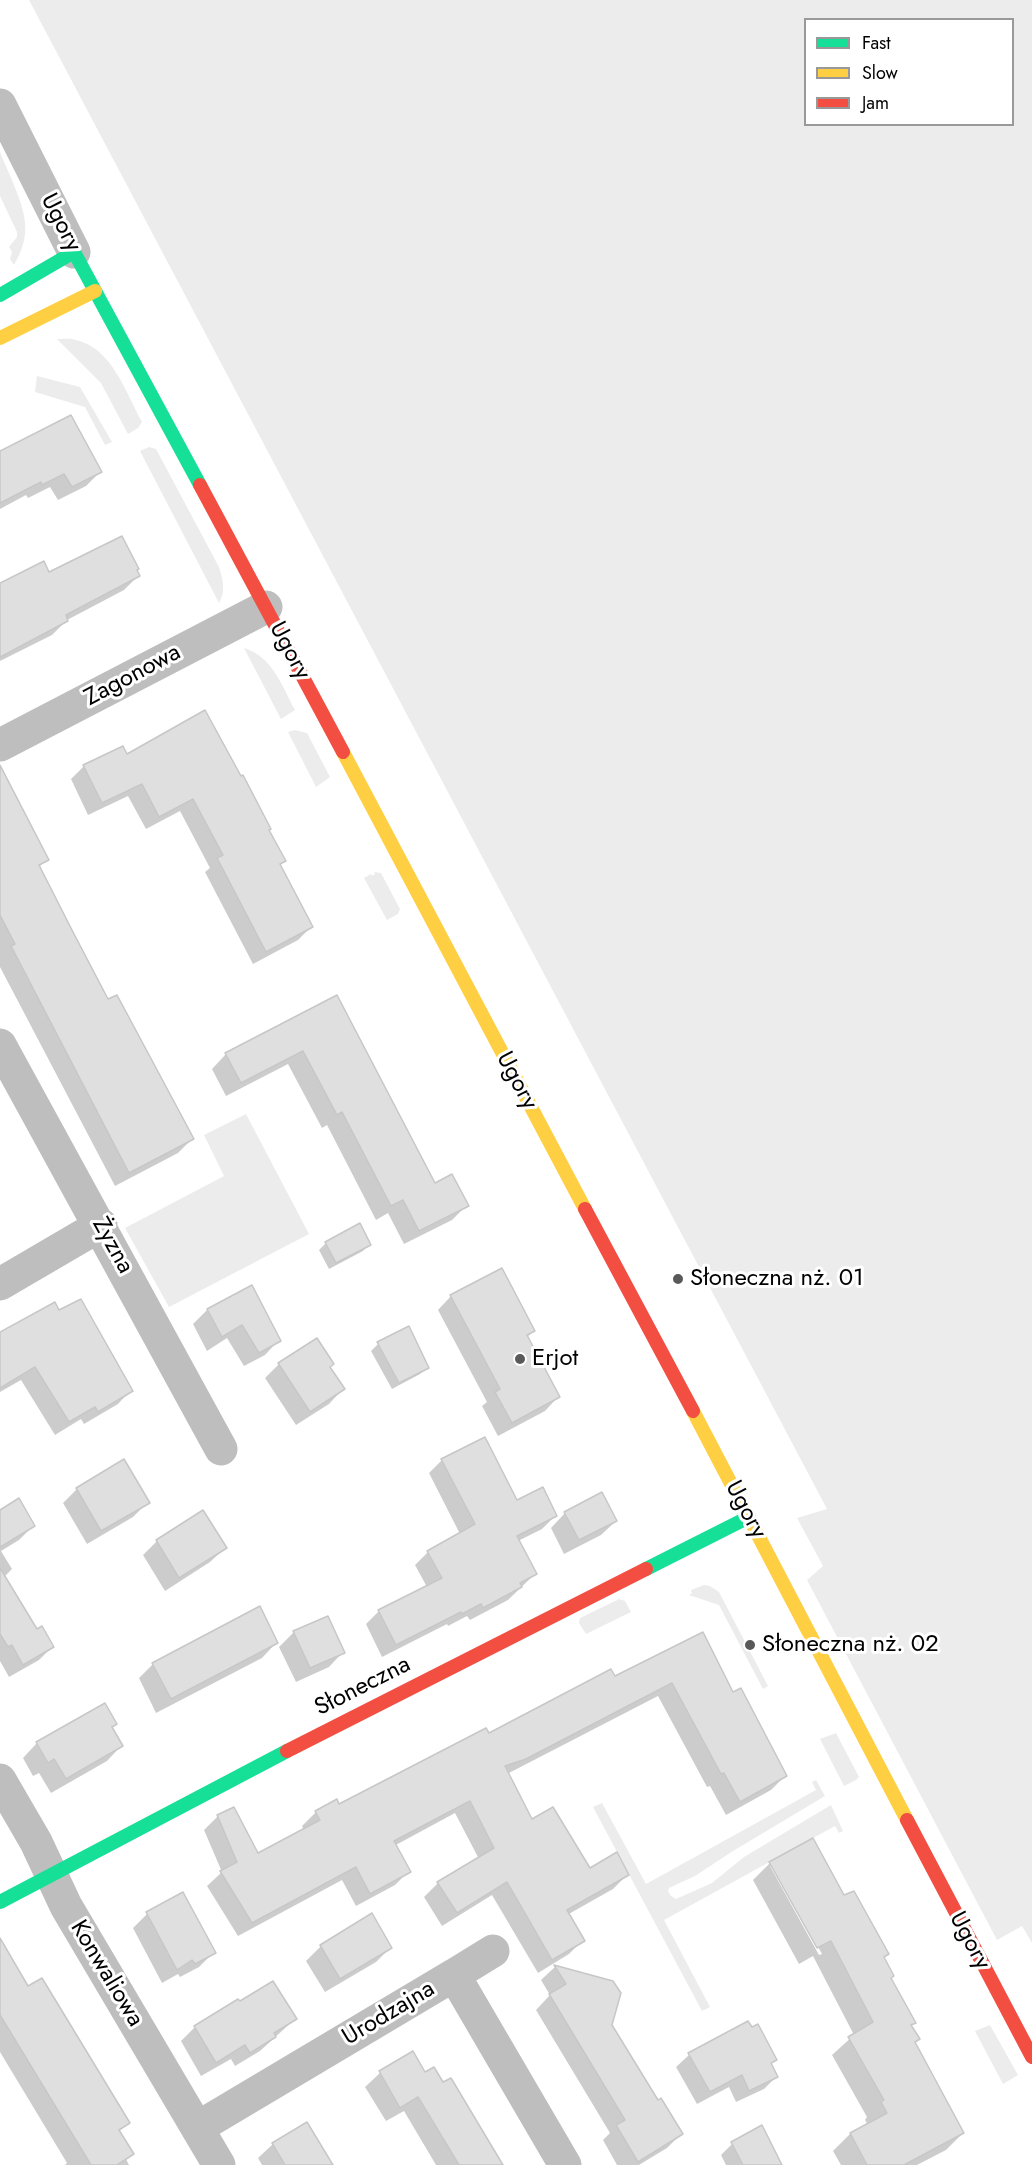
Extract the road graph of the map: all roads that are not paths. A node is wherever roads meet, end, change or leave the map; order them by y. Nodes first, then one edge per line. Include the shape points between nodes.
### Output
1 (0, 105) edge
2 (74, 252) junction
3 (95, 291) junction
4 (0, 295) edge
5 (0, 338) edge
6 (266, 607) junction
7 (0, 745) edge
8 (0, 1045) edge
9 (100, 1225) junction
10 (0, 1284) edge
11 (221, 1449) dead end
12 (749, 1517) junction
13 (0, 1780) edge
14 (52, 1873) junction
15 (0, 1902) edge
16 (493, 1952) dead end
17 (454, 1975) junction
18 (1032, 2057) edge
19 (197, 2128) junction
20 (219, 2165) edge
21 (565, 2165) edge

1 - 2 street, Ugory
2 - 3 street, Ugory
2 - 4 street
3 - 5 street
3 - 6 street, Ugory
6 - 7 street, Zagonowa
6 - 12 street, Ugory
8 - 9 street, Żyzna
9 - 10 street
9 - 11 street, Żyzna
12 - 14 street, Słoneczna
12 - 18 street, Ugory
13 - 14 street, Konwaliowa
14 - 15 street, Słoneczna
14 - 19 street, Konwaliowa via 66,1906
16 - 17 street
17 - 19 street, Urodzajna
17 - 21 street, Urodzajna
19 - 20 street, Konwaliowa

